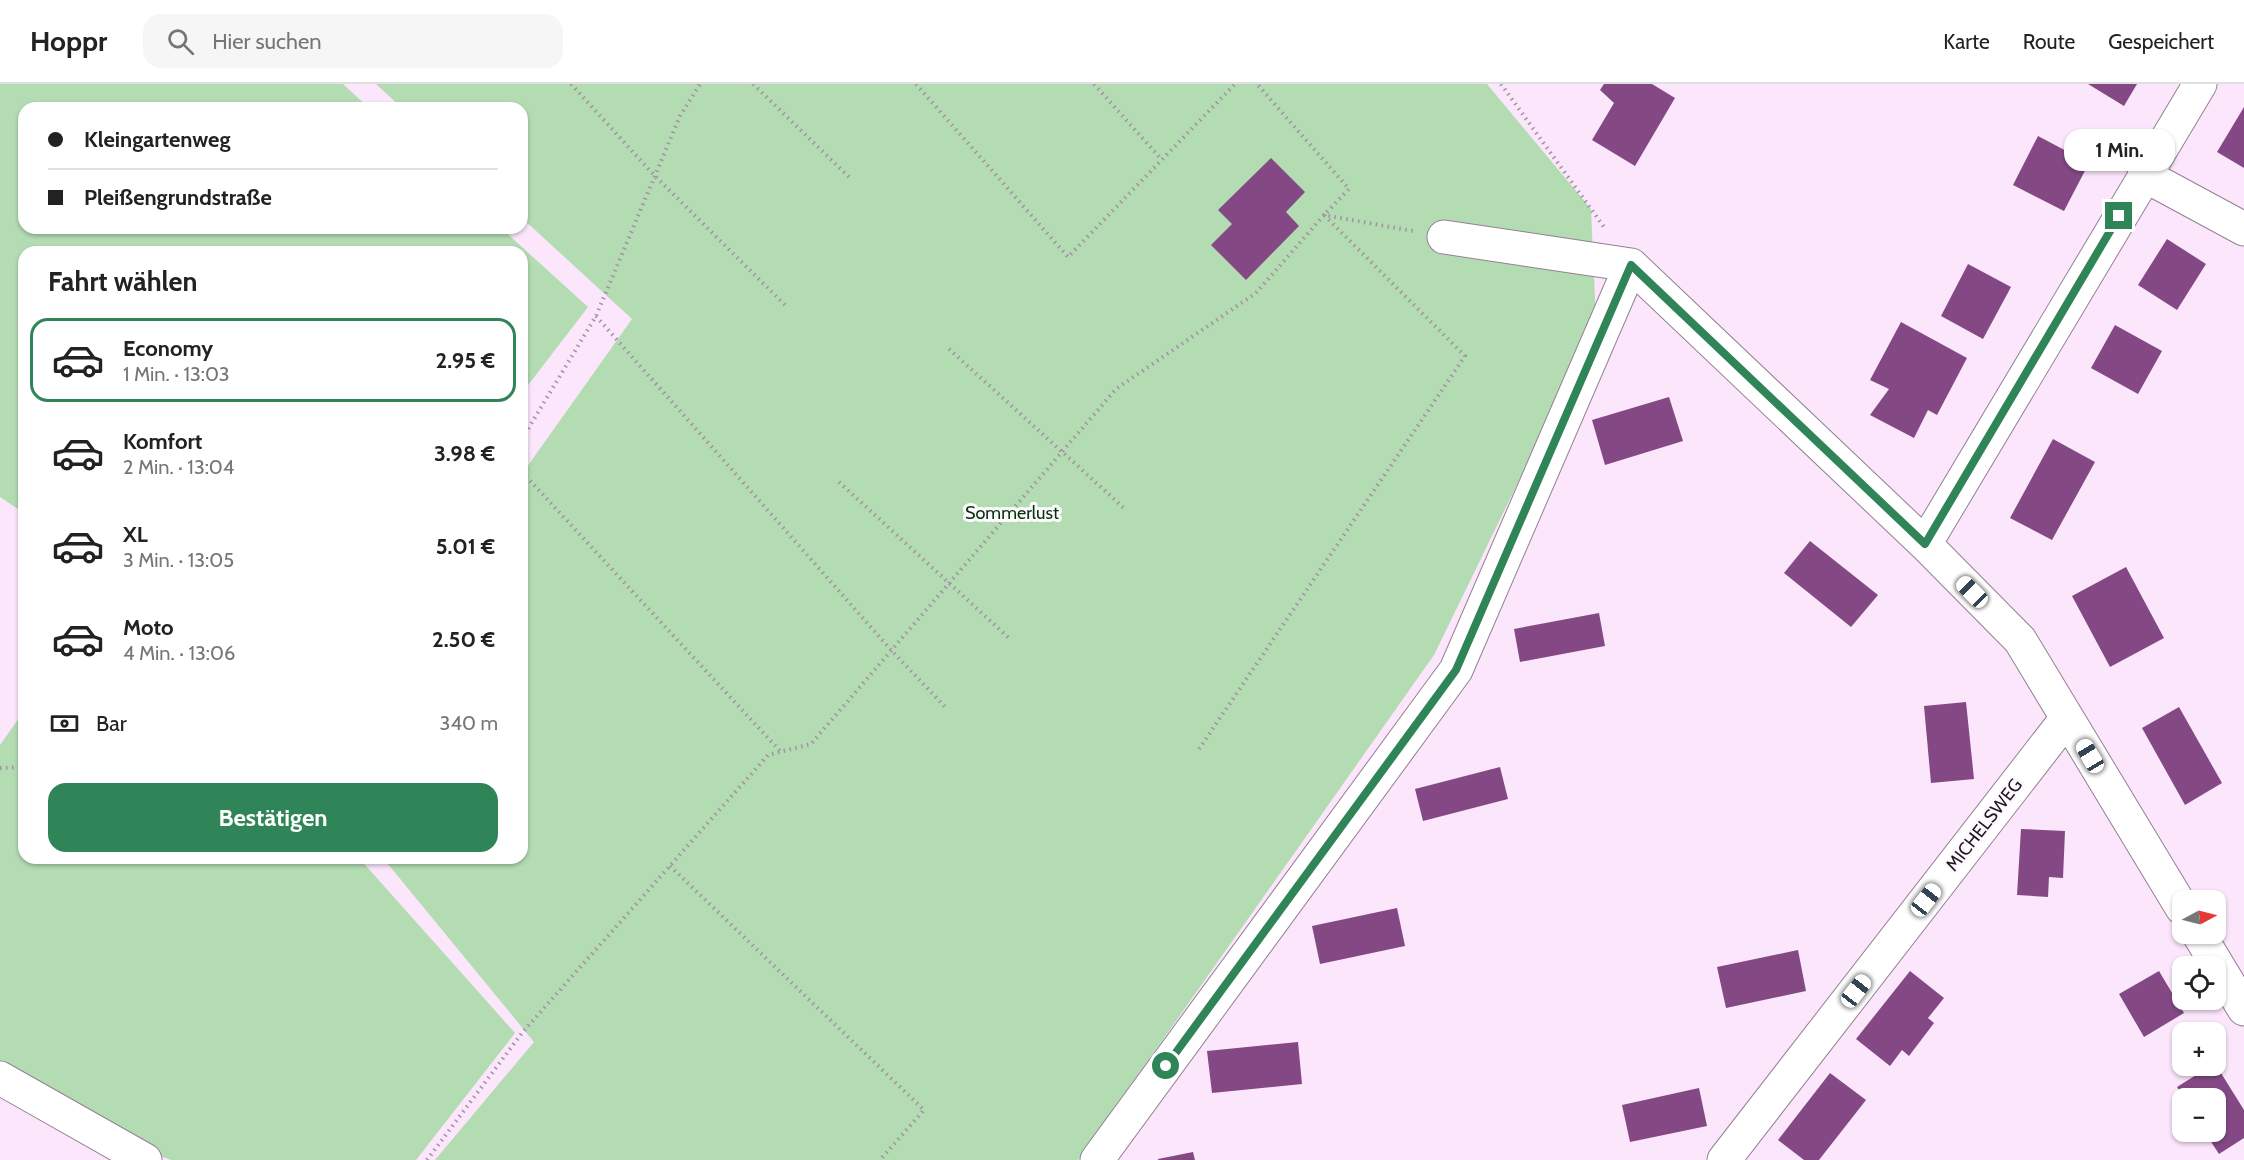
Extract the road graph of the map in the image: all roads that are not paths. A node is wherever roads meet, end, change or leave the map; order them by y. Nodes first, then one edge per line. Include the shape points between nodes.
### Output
1 (2200, 84) edge
2 (2144, 175) junction
3 (2244, 229) edge
4 (1444, 237) road end
5 (1631, 265) junction
6 (1925, 544) junction
7 (2067, 718) junction
8 (2172, 891) edge
9 (2205, 944) edge
10 (2244, 1009) edge
11 (0, 1078) edge
12 (145, 1160) edge
13 (1097, 1160) edge
14 (1724, 1160) edge

1 - 2 street
2 - 3 street
2 - 6 street
4 - 5 street
5 - 6 street
5 - 13 street via 1456,670
6 - 7 street via 2020,640
7 - 8 street
7 - 14 street, MICHELSWEG
9 - 10 street
11 - 12 street

